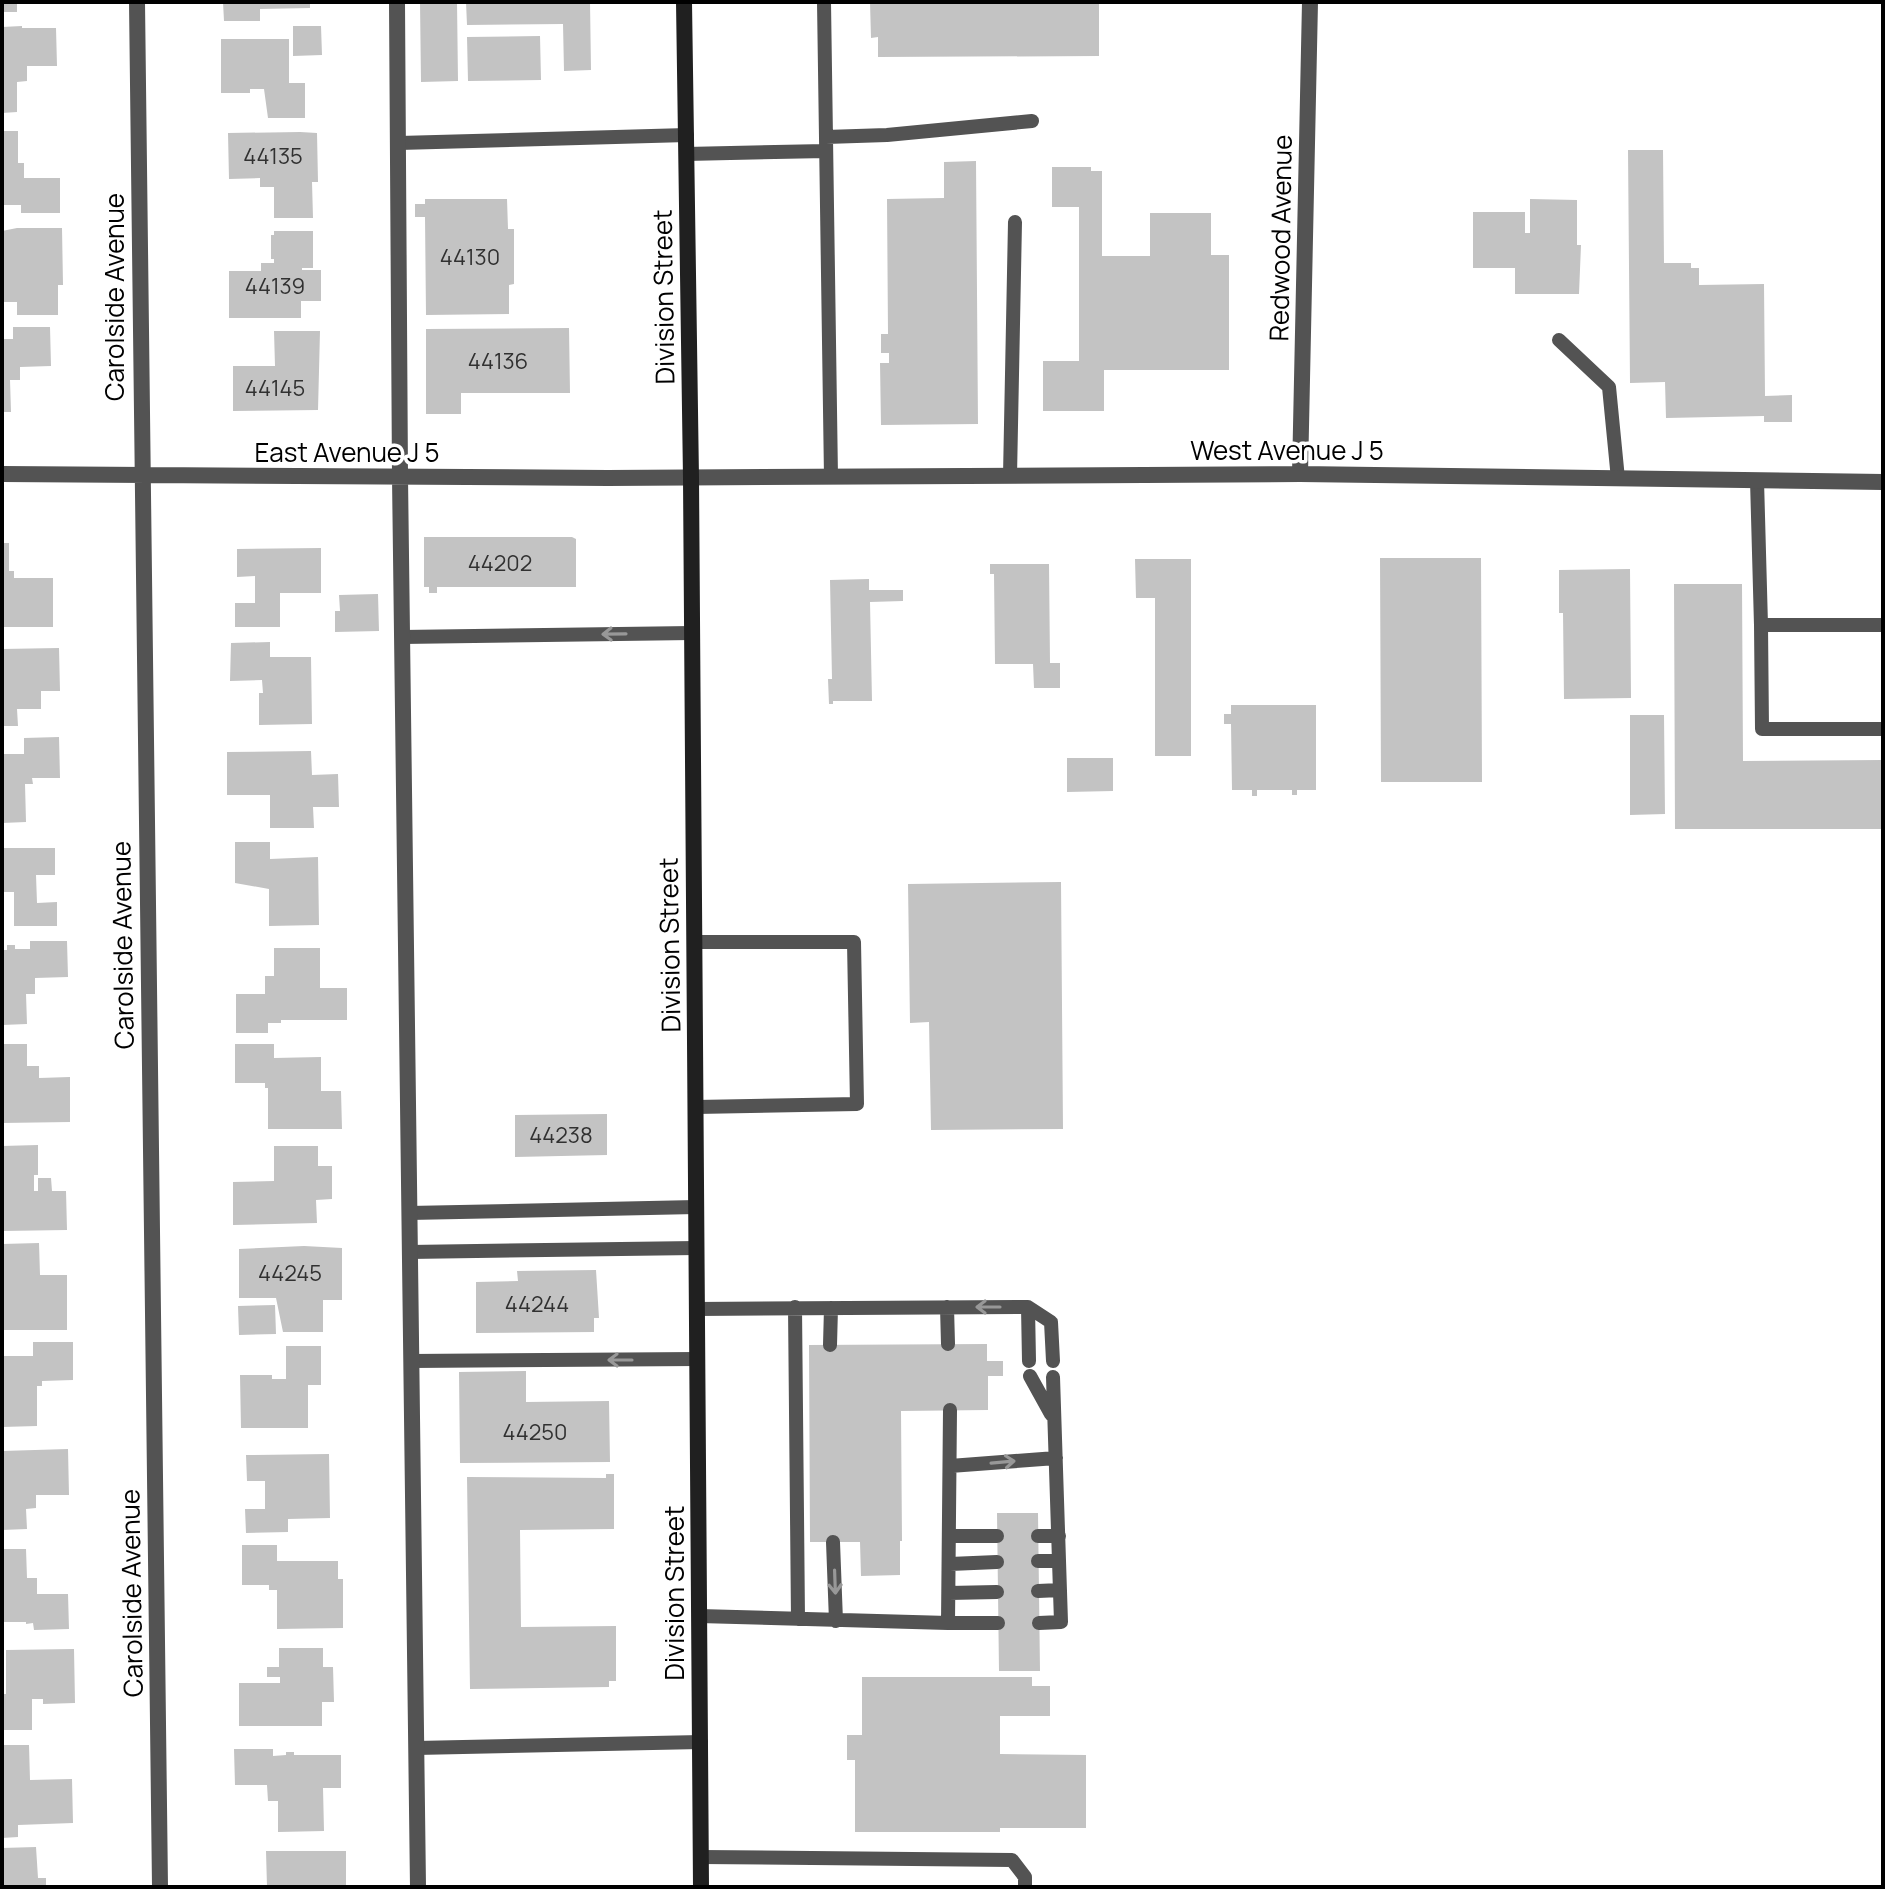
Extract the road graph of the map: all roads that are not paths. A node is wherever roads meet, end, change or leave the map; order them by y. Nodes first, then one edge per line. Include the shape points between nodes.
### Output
1 (137, 2) edge
2 (397, 2) edge
3 (684, 2) edge
4 (824, 2) edge
5 (1310, 2) edge
6 (1032, 121) dead end
7 (687, 135) junction
8 (399, 143) junction
9 (826, 144) junction
10 (686, 154) junction
11 (1015, 222) dead end
12 (1559, 340) dead end
13 (2, 474) edge
14 (1300, 474) junction
15 (141, 476) junction
16 (1010, 476) junction
17 (400, 477) junction
18 (831, 477) junction
19 (691, 478) junction
20 (1618, 479) junction
21 (1757, 480) junction
22 (1883, 482) edge
23 (1761, 625) junction
24 (1883, 625) edge
25 (692, 633) junction
26 (402, 637) junction
27 (1883, 729) edge
28 (694, 942) junction
29 (696, 1107) junction
30 (696, 1207) junction
31 (409, 1213) junction
32 (696, 1248) junction
33 (409, 1252) junction
34 (795, 1307) junction
35 (947, 1307) junction
36 (1028, 1307) junction
37 (831, 1308) junction
38 (696, 1309) junction
39 (948, 1344) dead end
40 (830, 1345) dead end
41 (698, 1359) junction
42 (411, 1361) junction
43 (1053, 1361) dead end
44 (1053, 1377) dead end
45 (950, 1410) dead end
46 (1054, 1417) junction
47 (1056, 1458) junction
48 (950, 1466) junction
49 (951, 1536) junction
50 (997, 1536) dead end
51 (1038, 1536) dead end
52 (1059, 1536) junction
53 (833, 1542) dead end
54 (1038, 1561) dead end
55 (1059, 1561) junction
56 (997, 1562) dead end
57 (950, 1564) junction
58 (1060, 1590) junction
59 (1038, 1591) dead end
60 (997, 1592) dead end
61 (949, 1593) junction
62 (699, 1616) junction
63 (798, 1619) junction
64 (836, 1621) junction
65 (948, 1623) junction
66 (998, 1623) dead end
67 (1039, 1623) dead end
68 (701, 1742) junction
69 (416, 1748) junction
70 (701, 1857) junction
71 (160, 1887) edge
72 (418, 1887) edge
73 (701, 1887) edge
74 (1025, 1887) edge

1 - 15 street, Carolside Avenue
2 - 8 street
3 - 7 main road, Division Street
4 - 9 lane
5 - 14 street, Redwood Avenue
6 - 9 lane
7 - 8 lane
7 - 10 main road, Division Street
8 - 17 street
9 - 10 lane
9 - 18 lane
10 - 19 main road, Division Street
11 - 16 lane
12 - 20 lane via 1609,387
13 - 15 street, East Avenue J 5
14 - 16 street, West Avenue J 5
14 - 20 street, West Avenue J 5
15 - 17 street, East Avenue J 5
15 - 71 street, Carolside Avenue
16 - 18 street, West Avenue J 5
17 - 19 street, East Avenue J 5
17 - 26 street
18 - 19 street, West Avenue J 5
19 - 25 main road, Division Street
20 - 21 street, West Avenue J 5
21 - 22 street, West Avenue J 5
21 - 23 lane
23 - 24 lane
23 - 27 lane via 1762,729
25 -> 26 lane
25 - 28 main road, Division Street
26 - 31 street
28 - 29 main road, Division Street
28 - 29 lane via 854,942 857,1104
29 - 30 main road, Division Street
30 - 31 lane
30 - 32 main road, Division Street
31 - 33 street
32 - 33 lane
32 - 38 main road, Division Street
33 - 42 street
34 - 37 lane
34 - 38 lane
34 - 63 lane
36 -> 35 lane
35 - 37 lane
35 - 39 lane
36 - 43 lane via 1051,1322
36 - 46 lane via 1029,1368
37 - 40 lane
38 - 41 main road, Division Street
41 -> 42 lane
41 - 62 main road, Division Street
42 - 69 street
44 - 46 lane
45 - 48 lane
46 - 47 lane
48 -> 47 lane
47 - 52 lane
48 - 49 lane
49 - 50 lane
49 - 57 lane
51 - 52 lane
52 - 55 lane
53 -> 64 lane
54 - 55 lane
55 - 58 lane
56 - 57 lane
57 - 61 lane
58 - 59 lane
58 - 67 lane via 1061,1622
60 - 61 lane
61 - 65 lane
62 - 63 lane
62 - 68 main road, Division Street
63 - 64 lane
64 - 65 lane
65 - 66 lane
68 - 69 lane
68 - 70 main road, Division Street
69 - 72 street
70 - 73 main road, Division Street
70 - 74 lane via 1012,1860 1025,1877

